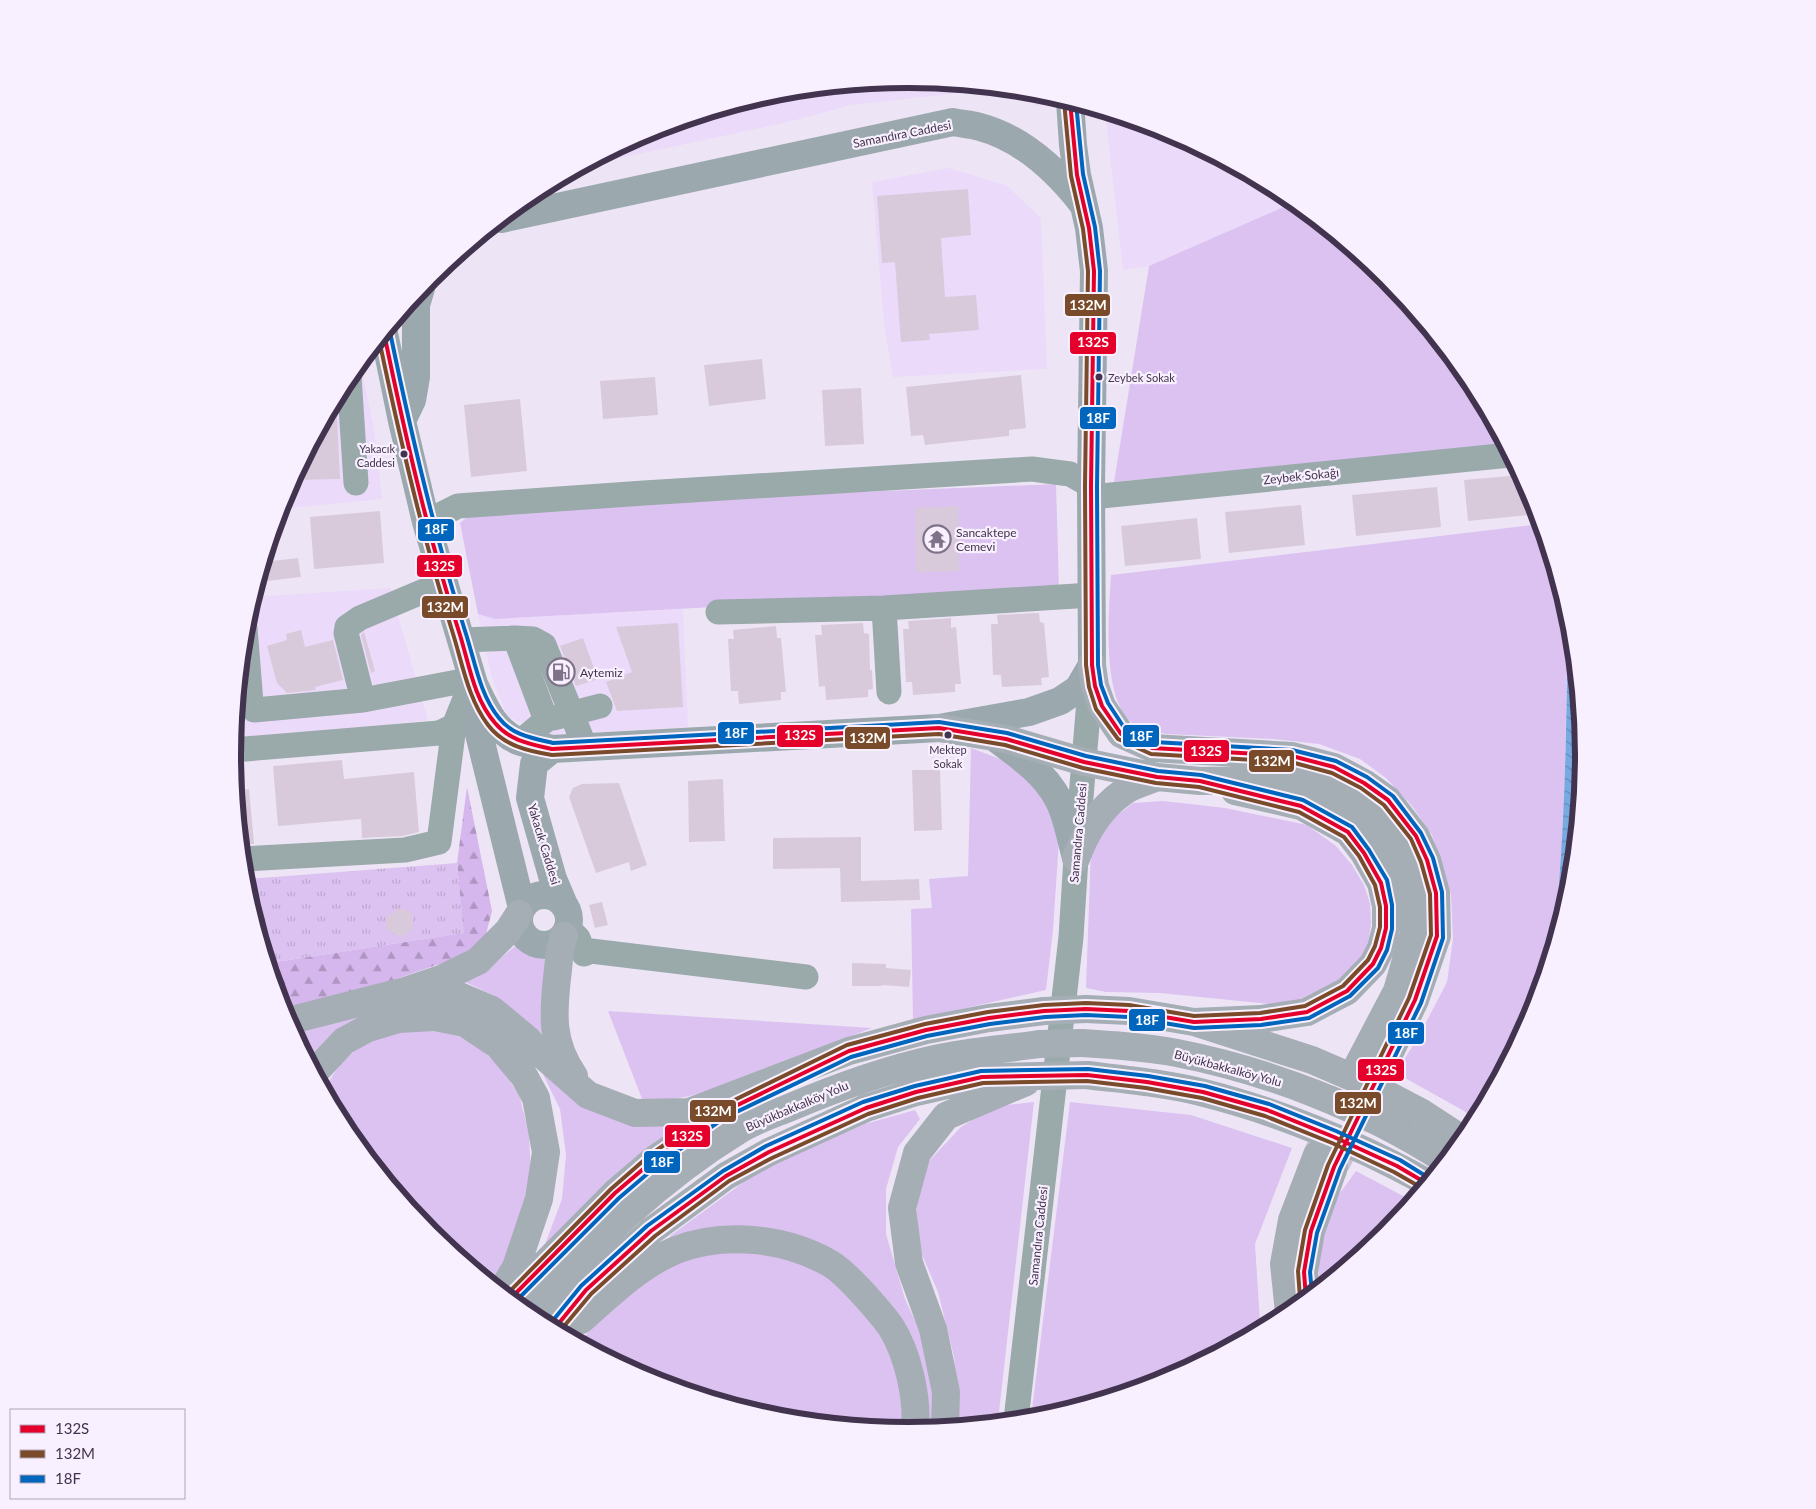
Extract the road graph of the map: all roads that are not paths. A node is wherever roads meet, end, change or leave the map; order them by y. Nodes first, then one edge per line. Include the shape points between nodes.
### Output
1 (1070, 108) edge
2 (1083, 204) junction
3 (516, 215) edge
4 (416, 305) edge
5 (383, 343) edge
6 (350, 389) edge
7 (402, 421) junction
8 (1504, 456) edge
9 (356, 483) dead end
10 (1091, 491) junction
11 (426, 522) junction
12 (443, 583) junction
13 (1092, 595) junction
14 (884, 608) junction
15 (718, 612) dead end
16 (515, 638) junction
17 (462, 640) junction
18 (247, 664) edge
19 (1092, 665) junction
20 (473, 682) junction
21 (889, 692) dead end
22 (363, 700) junction
23 (600, 706) dead end
24 (571, 713) junction
25 (546, 720) junction
26 (454, 726) junction
27 (939, 728) junction
28 (994, 737) junction
29 (520, 742) junction
30 (584, 747) junction
31 (241, 749) edge
32 (552, 749) junction
33 (1084, 762) junction
34 (1157, 777) junction
35 (1200, 781) junction
36 (1076, 858) junction
37 (250, 859) edge
38 (520, 911) junction
39 (565, 923) junction
40 (806, 977) dead end
41 (405, 991) junction
42 (296, 1020) edge
43 (1194, 1022) junction
44 (849, 1051) junction
45 (319, 1067) edge
46 (1040, 1076) junction
47 (588, 1095) junction
48 (1456, 1135) edge
49 (1440, 1157) edge
50 (1421, 1179) edge
51 (505, 1286) edge
52 (1305, 1290) edge
53 (515, 1294) edge
54 (1288, 1303) edge
55 (535, 1308) edge
56 (559, 1323) edge
57 (570, 1330) edge
58 (1017, 1412) edge
59 (945, 1420) edge
60 (915, 1422) edge

1 - 2 main road
2 - 3 main road, Samandıra Caddesi via 1063,179 1007,138 980,127 953,122
2 - 10 main road, Samandıra Caddesi via 1094,270
4 - 7 main road via 416,377 412,400
5 - 7 main road
6 - 9 street
7 - 11 main road
8 - 10 street, Zeybek Sokağı
10 - 11 street via 1070,474 1022,469 458,506
10 - 13 main road, Samandıra Caddesi
11 - 12 main road
12 - 17 main road
12 - 22 street via 360,618 347,627
13 - 14 street
13 - 19 main road, Samandıra Caddesi
14 - 15 street
14 - 21 street
16 - 17 street
16 - 24 street via 533,639 544,645
16 - 25 street
17 - 20 main road
18 - 22 street via 250,703 254,710
19 - 27 main road via 1078,689 1060,700 1029,712
19 - 33 street, Samandıra Caddesi
19 - 35 highway via 1102,706 1122,734 1152,748 1292,756 1334,767 1388,800 1416,836 1436,893 1437,936 1415,1000 1367,1073 1414,933 1408,882 1391,848 1365,812 1325,789 1290,779
20 - 22 street
20 - 26 street
20 - 29 main road via 491,718 503,732
20 - 38 main road via 480,734
23 - 24 street
24 - 25 street
24 - 30 street
25 - 29 street
26 - 31 street via 439,733
26 - 37 street via 440,842 405,850
27 - 28 highway
27 - 30 main road
28 - 33 highway
28 - 36 main road via 1032,765 1050,786 1064,811
29 - 32 main road
30 - 32 main road
32 - 39 main road, Yakacık Caddesi via 534,764 530,798
33 - 34 highway
33 - 36 street, Samandıra Caddesi
34 - 35 highway
34 - 36 highway via 1122,792 1109,805 1089,829
35 - 43 highway via 1301,806 1348,832 1381,883 1386,928 1373,964 1347,991 1307,1012 1261,1019
36 - 58 street, Samandıra Caddesi via 1070,947
38 - 39 main road, Yakacık Caddesi via 534,897 550,896 558,899
38 - 39 main road via 518,924 521,932 533,944 542,946 558,942
38 - 41 highway via 508,931 478,961 441,979
39 - 40 street via 578,938 584,954 591,951
39 - 47 highway via 553,1010 557,1043 568,1067
41 - 42 highway
41 - 47 highway via 459,996 492,1010
43 - 44 highway, bridge via 1129,1011 1044,1012 926,1030
43 - 48 highway via 1312,1060 1363,1082
44 - 47 highway via 689,1112 635,1113
44 - 53 highway via 721,1113 655,1159 615,1193
45 - 51 highway via 344,1041 368,1028 398,1019 434,1017 465,1022 498,1045 524,1076 536,1098 546,1152 539,1199 516,1268
46 - 50 highway, bridge via 1087,1075 1203,1092 1267,1110 1334,1137
46 - 56 highway via 982,1077 916,1092 866,1108 769,1152 726,1176 651,1231 586,1290
46 - 59 highway via 946,1116 917,1153 912,1171 902,1208 910,1263 933,1329 946,1392
49 - 55 highway, Büyükbakkalköy Yolu, bridge via 1353,1110 1264,1075 1177,1053 1082,1043 1040,1044 936,1058 870,1076 741,1129 633,1209 567,1272
52 - 54 highway via 1304,1272 1326,1161 1292,1220 1284,1264
57 - 60 highway via 640,1271 676,1250 717,1240 753,1240 792,1246 832,1264 863,1293 891,1327 903,1353 914,1395

